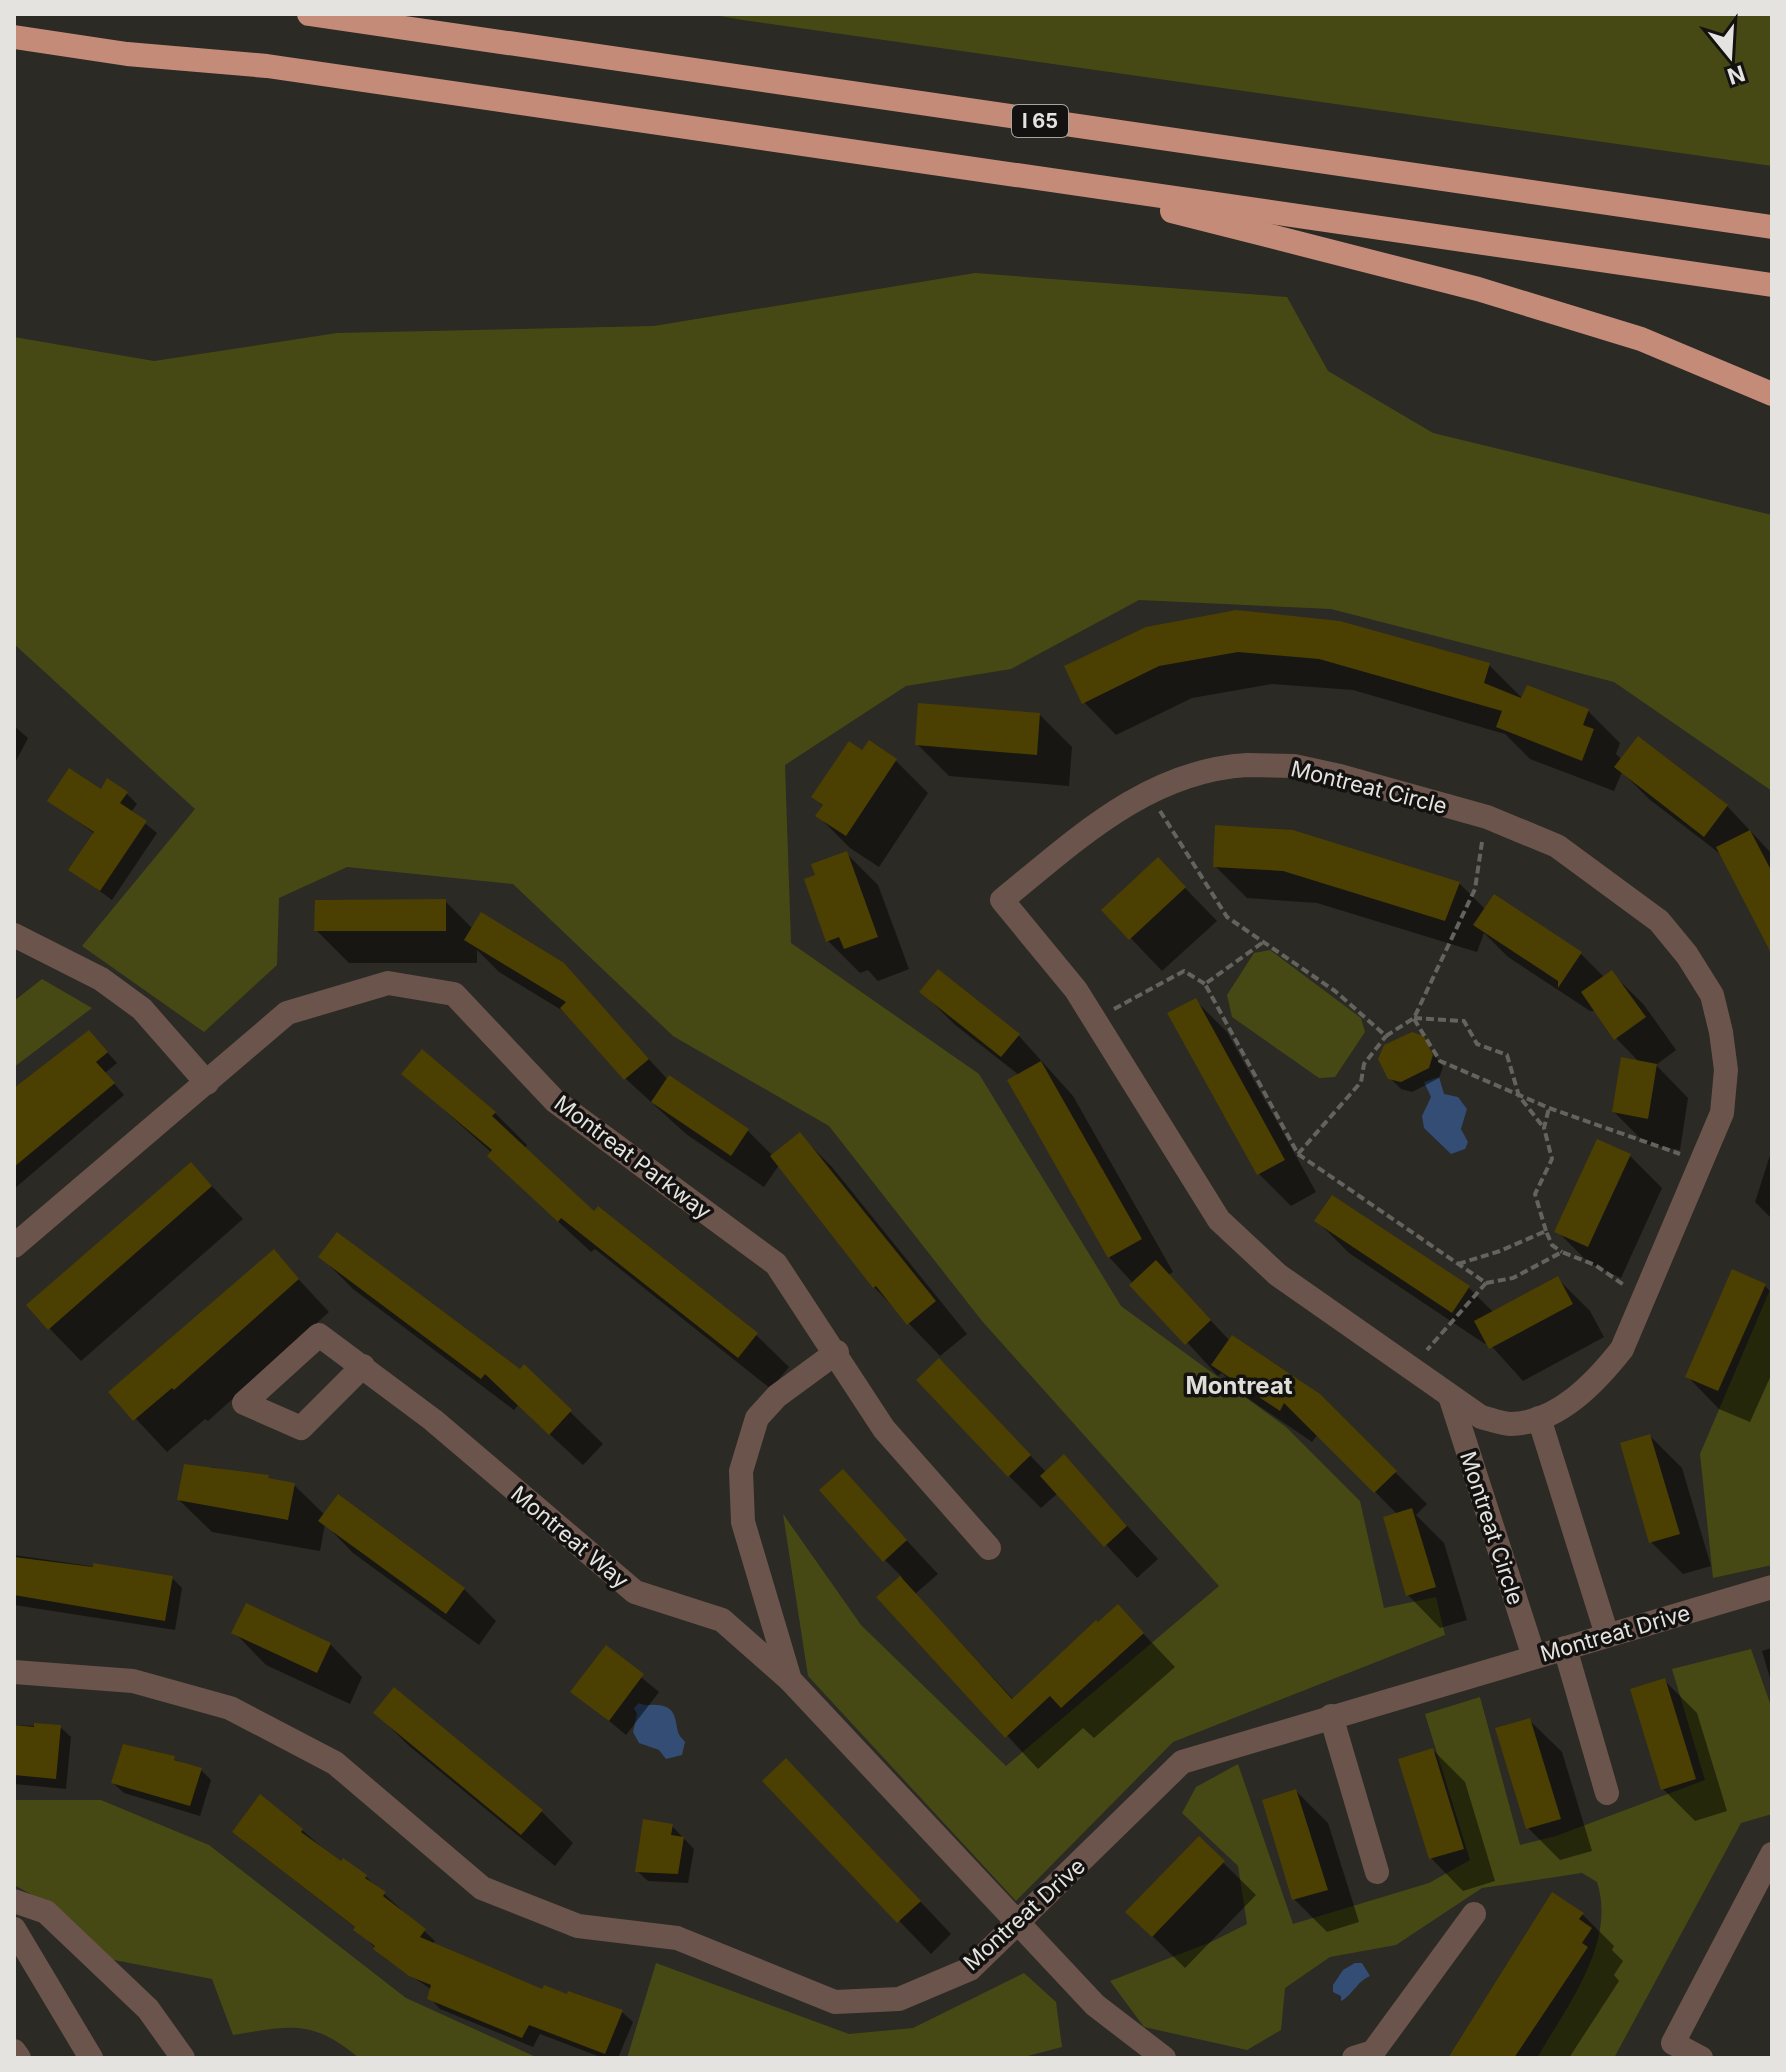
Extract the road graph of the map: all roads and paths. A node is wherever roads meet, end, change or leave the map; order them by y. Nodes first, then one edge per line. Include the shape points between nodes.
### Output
1 (309, 14) edge
2 (14, 37) edge
3 (1050, 179) junction
4 (1772, 227) edge
5 (1772, 285) edge
6 (1772, 394) edge
7 (1148, 793) junction
8 (1487, 817) junction
9 (14, 935) edge
10 (1263, 942) junction
11 (1205, 984) junction
12 (1414, 1018) junction
13 (1096, 1020) junction
14 (1386, 1036) junction
15 (207, 1083) junction
16 (1519, 1096) junction
17 (1549, 1108) junction
18 (1544, 1128) junction
19 (1298, 1154) junction
20 (1701, 1161) junction
21 (1546, 1231) junction
22 (14, 1246) edge
23 (1562, 1252) junction
24 (1458, 1264) junction
25 (1486, 1283) junction
26 (1644, 1298) junction
27 (837, 1352) junction
28 (363, 1366) junction
29 (1412, 1371) junction
30 (1451, 1399) junction
31 (1539, 1418) junction
32 (989, 1548) dead end
33 (1772, 1587) edge
34 (1607, 1635) junction
35 (1565, 1648) junction
36 (1534, 1657) junction
37 (14, 1672) edge
38 (790, 1680) junction
39 (1331, 1716) junction
40 (1607, 1793) dead end
41 (1772, 1854) edge
42 (1377, 1872) dead end
43 (14, 1901) edge
44 (1474, 1914) dead end
45 (1017, 1926) junction
46 (14, 1929) edge
47 (14, 2051) edge
48 (1669, 2051) edge
49 (19, 2058) edge
50 (91, 2058) edge
51 (183, 2058) edge
52 (1164, 2058) edge
53 (1354, 2058) edge
54 (1701, 2058) edge

1 - 4 highway, I 65
2 - 3 highway via 127,54 267,66
3 - 5 highway
3 - 6 highway via 1478,289 1641,339
7 - 8 street, Montreat Circle via 1212,767 1294,766
7 - 10 path via 1227,917
7 - 13 street, Montreat Circle via 1101,819 1002,900
8 - 12 path via 1475,889
8 - 20 street, Montreat Circle via 1557,846 1659,921 1712,995 1726,1070 1722,1113
9 - 15 street via 101,979 142,1009
10 - 11 path
10 - 14 path via 1335,991
11 - 13 path via 1184,971 1174,974
11 - 19 path
12 - 14 path
12 - 16 path via 1440,1061
12 - 16 path via 1464,1021 1477,1044 1507,1055
13 - 29 street, Montreat Circle via 1219,1220 1278,1275
14 - 19 path via 1364,1064 1361,1082
15 - 22 street, Montreat Parkway
15 - 27 street, Montreat Parkway via 287,1013 388,983 454,994 555,1101 776,1264
16 - 17 path
16 - 18 path
17 - 18 path
17 - 20 path
18 - 21 path via 1552,1159 1535,1194
19 - 24 path
20 - 26 street, Montreat Circle
21 - 23 path
21 - 24 path
23 - 25 path via 1513,1278
23 - 26 path via 1595,1265
24 - 25 path
25 - 29 path
26 - 31 street, Montreat Circle via 1622,1349 1598,1379
27 - 32 street, Montreat Parkway via 884,1429
27 - 38 street, Montreat Way via 777,1396 757,1418 741,1471 743,1522
28 - 28 street, Montreat Way via 319,1335 244,1403 301,1428
28 - 38 street, Montreat Way via 635,1592 722,1620
29 - 30 street, Montreat Circle
30 - 31 street, Montreat Circle via 1481,1417 1510,1424
30 - 36 street, Montreat Circle
31 - 34 street
33 - 34 street, Montreat Drive
34 - 35 street, Montreat Drive
35 - 36 street, Montreat Drive
35 - 40 street
36 - 39 street, Montreat Drive
37 - 45 street, Montreat Drive via 133,1681 230,1708 335,1763 482,1888 578,1926 677,1938 835,2002 899,1999 970,1969
38 - 45 street, Montreat Way
39 - 42 street
39 - 45 street, Montreat Drive via 1182,1762
41 - 48 street
43 - 51 street via 46,1912 148,2009
44 - 53 street via 1373,2052
45 - 52 street, Montreat Way via 1095,2005
46 - 50 street
47 - 49 street
48 - 54 street

